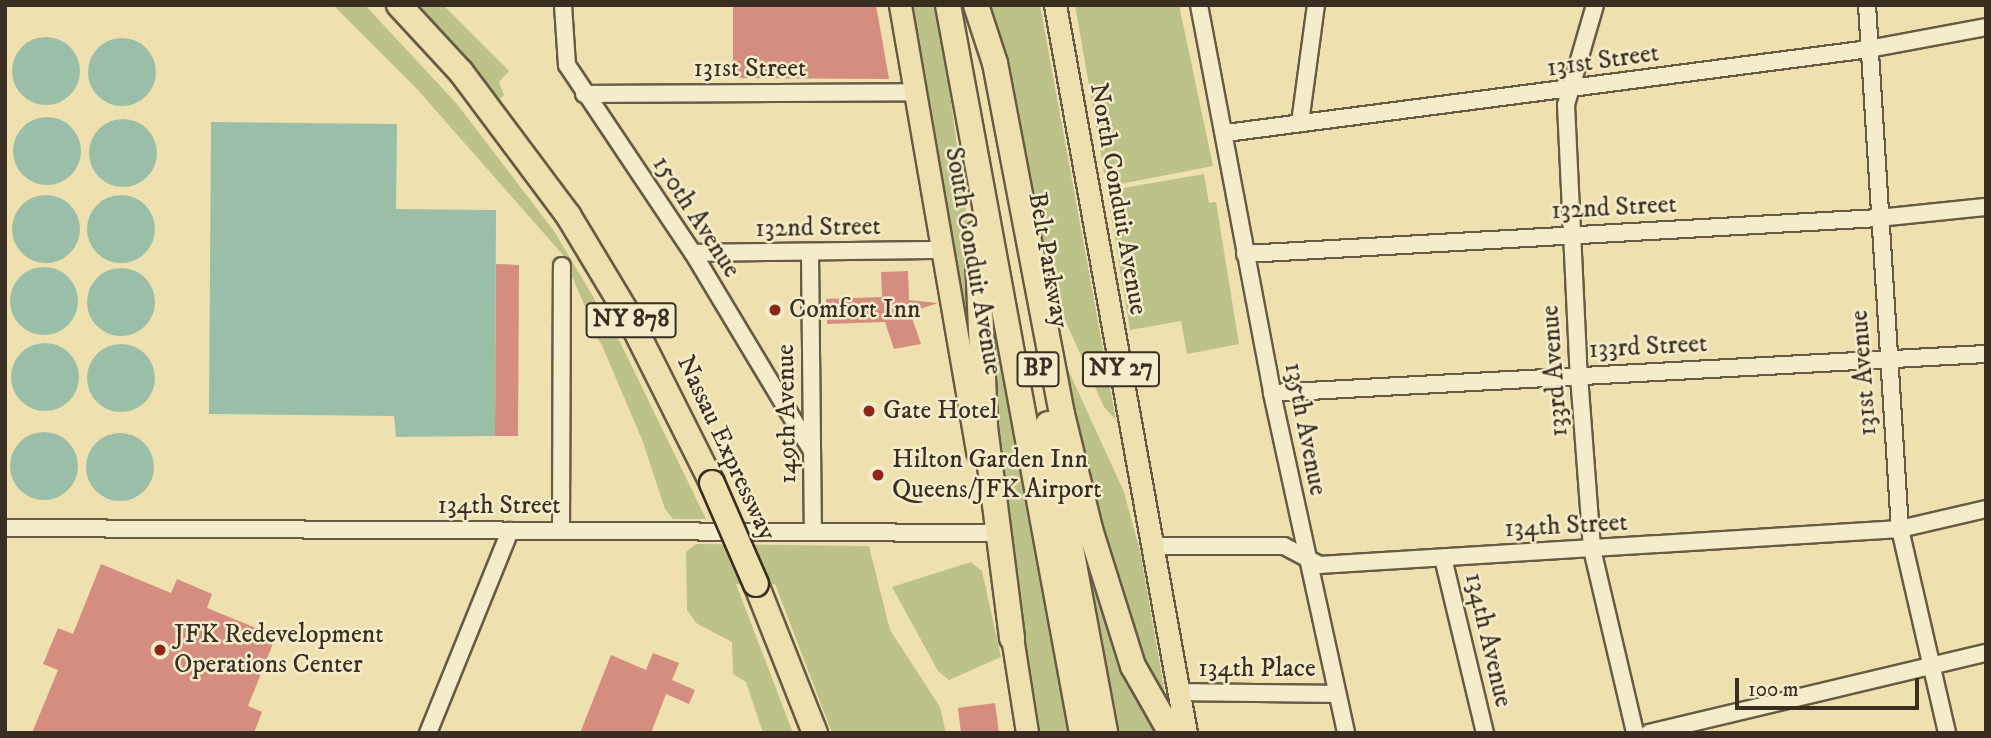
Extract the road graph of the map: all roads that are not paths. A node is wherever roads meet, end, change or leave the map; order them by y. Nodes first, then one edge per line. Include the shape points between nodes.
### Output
1 (380, 5) edge
2 (399, 5) edge
3 (563, 5) edge
4 (900, 5) edge
5 (947, 5) edge
6 (971, 5) edge
7 (976, 5) edge
8 (1055, 5) edge
9 (1199, 5) edge
10 (1316, 5) edge
11 (1595, 5) edge
12 (1867, 5) edge
13 (1986, 27) edge
14 (1869, 49) junction
15 (1570, 90) junction
16 (916, 92) junction
17 (584, 94) junction
18 (1300, 123) junction
19 (971, 132) junction
20 (1226, 133) junction
21 (533, 166) junction
22 (1986, 207) edge
23 (1879, 218) junction
24 (1572, 236) junction
25 (944, 250) junction
26 (692, 253) junction
27 (810, 253) junction
28 (1245, 254) junction
29 (562, 266) dead end
30 (1986, 354) edge
31 (1887, 358) junction
32 (1579, 376) junction
33 (1272, 393) junction
34 (811, 449) junction
35 (1986, 509) edge
36 (5, 528) edge
37 (1900, 529) junction
38 (510, 531) junction
39 (561, 531) junction
40 (813, 532) junction
41 (992, 533) junction
42 (1153, 545) junction
43 (1592, 549) junction
44 (1306, 556) junction
45 (1443, 558) junction
46 (773, 626) junction
47 (1012, 638) junction
48 (1986, 653) edge
49 (1931, 666) junction
50 (1179, 692) junction
51 (1335, 694) junction
52 (428, 733) edge
53 (804, 733) edge
54 (815, 733) edge
55 (1027, 733) edge
56 (1082, 733) edge
57 (1105, 733) edge
58 (1171, 733) edge
59 (1186, 733) edge
60 (1346, 733) edge
61 (1485, 733) edge
62 (1635, 733) edge
63 (1649, 733) edge
64 (1947, 733) edge

1 - 21 highway
2 - 21 highway, Nassau Expressway / NY 878 via 461,72
3 - 17 street, 150th Avenue via 567,65
4 - 16 main road, South Conduit Avenue
5 - 19 highway, Belt Parkway / BP
6 - 57 highway, Belt Parkway / BP
7 - 58 highway via 995,62 1062,414 1090,529 1133,666
8 - 42 main road, North Conduit Avenue / NY 27
9 - 20 street, 135th Avenue
10 - 18 street
11 - 15 street, 133rd Avenue
12 - 14 street, 131st Avenue
13 - 14 street, 131st Street
14 - 15 street, 131st Street
14 - 23 street, 131st Avenue
15 - 18 street, 131st Street
15 - 24 street, 133rd Avenue
16 - 17 street, 131st Street
16 - 25 main road, South Conduit Avenue
17 - 26 street, 150th Avenue
18 - 20 street, 131st Street
19 - 47 highway via 985,427
19 - 56 highway, Belt Parkway / BP
20 - 28 street, 135th Avenue
21 - 46 highway, Nassau Expressway / NY 878, bridge via 610,283 712,482
22 - 23 street, 132nd Street
23 - 24 street, 132nd Street
23 - 31 street, 131st Avenue
24 - 28 street, 132nd Street
24 - 32 street, 133rd Avenue
25 - 27 street, 132nd Street
25 - 41 main road, South Conduit Avenue
26 - 27 street, 132nd Street
26 - 34 street, 150th Avenue
27 - 34 street, 149th Avenue
28 - 33 street, 135th Avenue
29 - 39 street
30 - 31 street, 133rd Street
31 - 32 street, 133rd Street
31 - 37 street, 131st Avenue
32 - 33 street, 133rd Street
32 - 43 street, 133rd Avenue
33 - 44 street, 135th Avenue
34 - 40 street, 149th Avenue
35 - 37 street, 134th Street
36 - 38 street, 134th Street
37 - 43 street, 134th Street
37 - 49 street, 131st Avenue
38 - 39 street, 134th Street
38 - 52 street
39 - 40 street, 134th Street
40 - 41 street, 134th Street
41 - 47 main road, South Conduit Avenue
42 - 44 street, 134th Street via 1283,545
42 - 50 main road, North Conduit Avenue / NY 27
43 - 45 street, 134th Street
43 - 62 street, 133rd Avenue
44 - 45 street, 134th Street via 1320,565
44 - 51 street, 135th Avenue
45 - 61 street, 134th Avenue
46 - 53 highway
46 - 54 highway, Nassau Expressway / NY 878
47 - 55 main road, South Conduit Avenue
48 - 49 street
49 - 63 street
49 - 64 street, 131st Avenue
50 - 51 street, 134th Place
50 - 59 main road, North Conduit Avenue / NY 27
51 - 60 street, 135th Avenue

